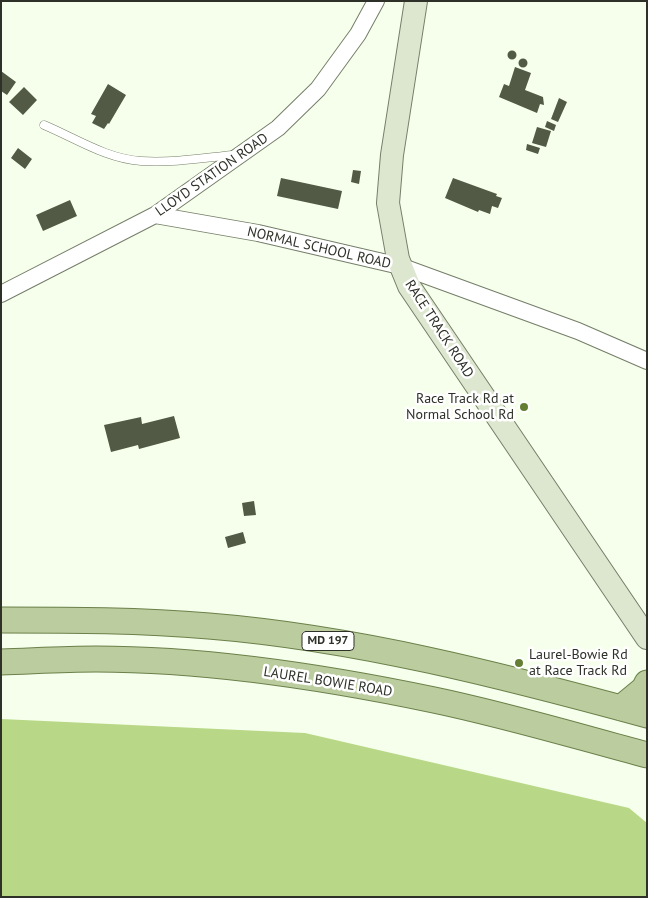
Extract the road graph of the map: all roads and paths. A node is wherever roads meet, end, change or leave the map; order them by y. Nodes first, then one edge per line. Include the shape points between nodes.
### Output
1 (376, 1) edge
2 (416, 1) edge
3 (44, 125) dead end
4 (240, 155) junction
5 (160, 212) junction
6 (400, 266) junction
7 (1, 294) edge
8 (647, 361) edge
9 (1, 620) edge
10 (647, 638) edge
11 (1, 662) edge
12 (647, 682) edge
13 (621, 708) junction
14 (647, 714) edge
15 (647, 755) edge

1 - 4 street, LLOYD STATION ROAD via 358,34 318,89 278,128
2 - 6 main road, RACE TRACK ROAD via 392,155 388,203
3 - 4 lane via 106,153 140,161
4 - 5 street, LLOYD STATION ROAD
5 - 6 street, NORMAL SCHOOL ROAD
5 - 7 street, LLOYD STATION ROAD
6 - 8 street, NORMAL SCHOOL ROAD via 578,331
6 - 10 main road, RACE TRACK ROAD via 409,286
9 - 13 main road, MD 197 via 103,620 210,626 279,634 445,665
11 - 15 main road, LAUREL BOWIE ROAD via 97,659 176,663 300,676 442,702
12 - 13 main road via 644,689
13 - 14 main road, MD 197

